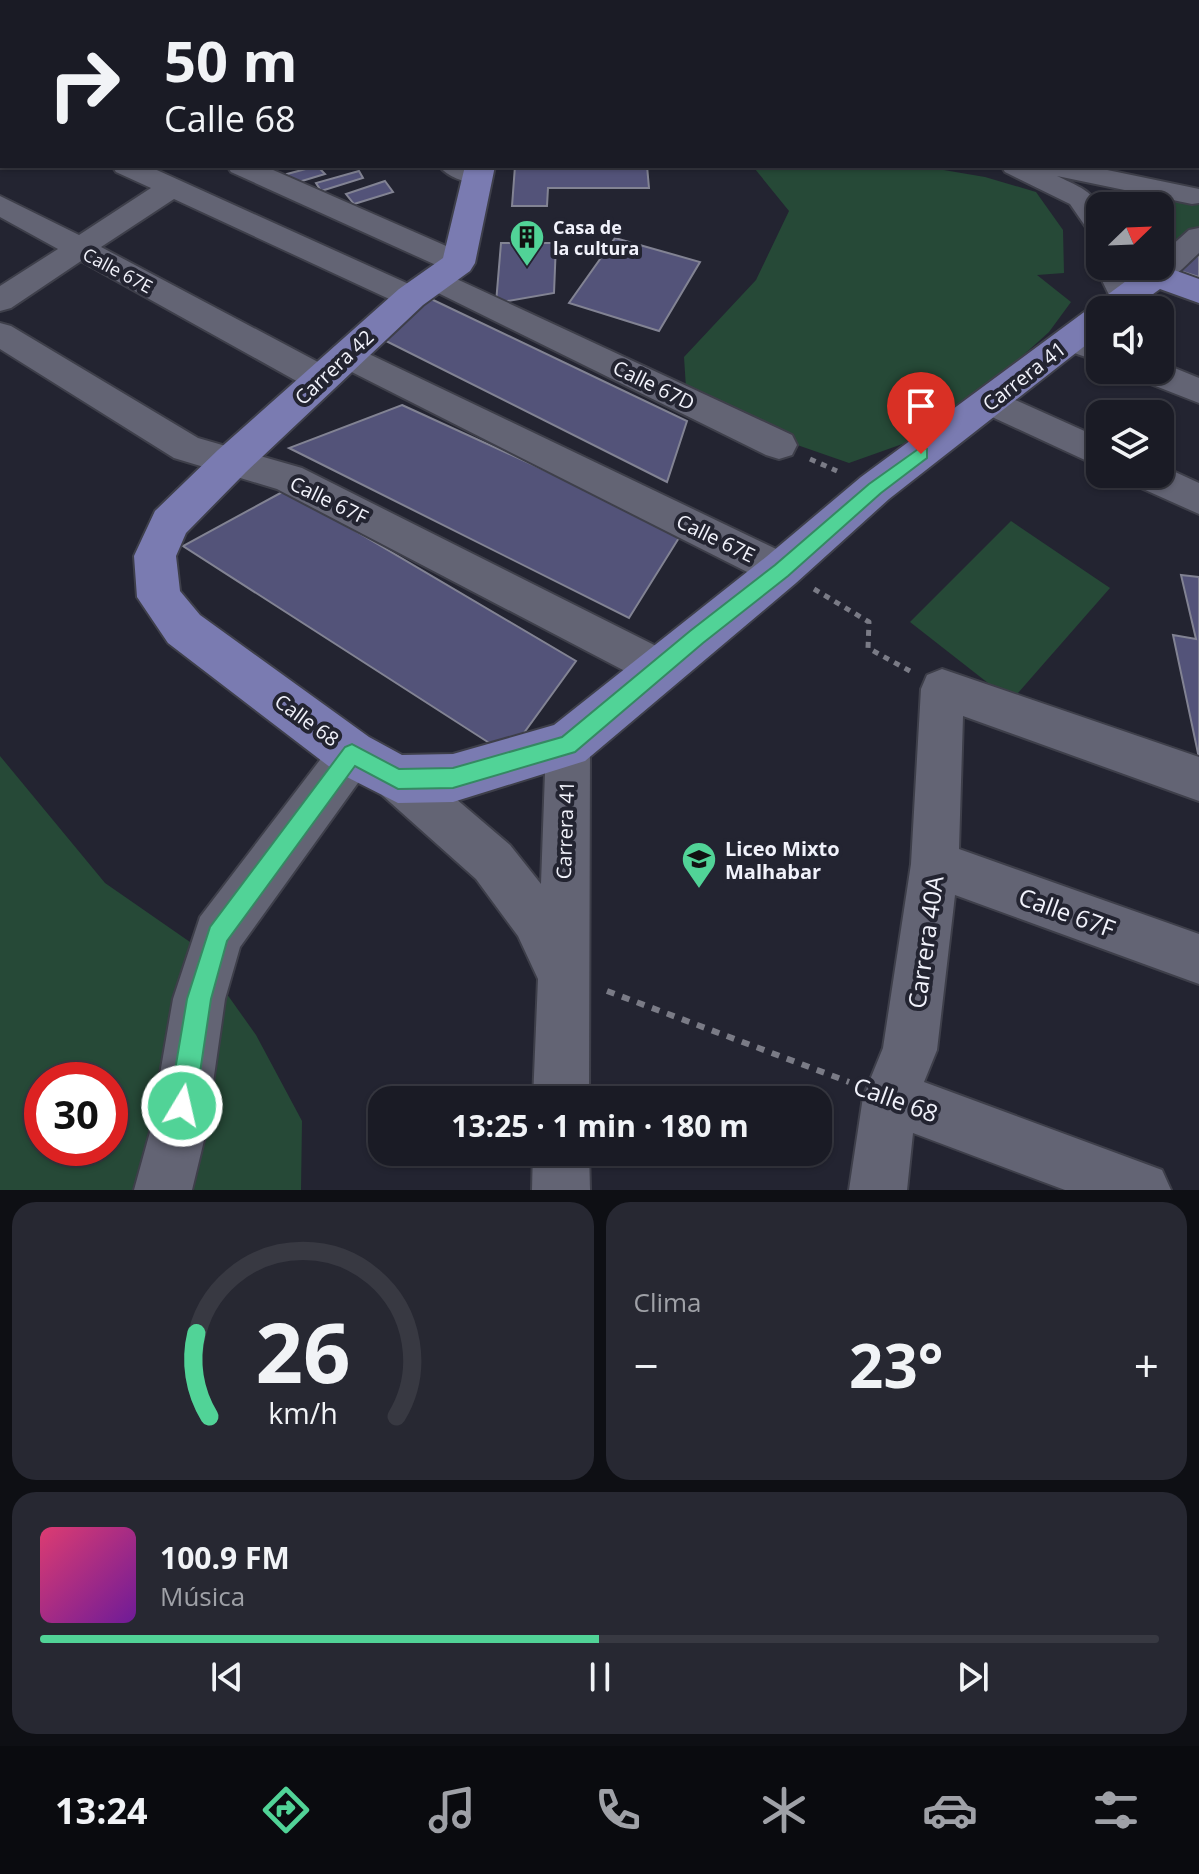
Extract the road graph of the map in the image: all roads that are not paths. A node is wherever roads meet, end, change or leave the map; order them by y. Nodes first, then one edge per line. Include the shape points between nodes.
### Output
1 (130, 168) edge
2 (244, 168) edge
3 (1019, 168) edge
4 (1060, 168) edge
5 (1160, 168) edge
6 (471, 169) edge
7 (172, 187) junction
8 (1197, 193) edge
9 (0, 205) edge
10 (1174, 205) edge
11 (1086, 207) edge
12 (1199, 237) edge
13 (80, 249) junction
14 (1174, 255) edge
15 (435, 280) junction
16 (1140, 280) edge
17 (1172, 280) edge
18 (1199, 292) edge
19 (1122, 296) edge
20 (0, 301) edge
21 (1086, 326) edge
22 (0, 334) edge
23 (333, 367) junction
24 (1174, 381) edge
25 (1199, 391) edge
26 (991, 402) junction
27 (779, 445) road end
28 (1086, 446) edge
29 (232, 461) junction
30 (1174, 487) edge
31 (1199, 499) edge
32 (155, 556) joint
33 (781, 570) junction
34 (659, 668) junction
35 (568, 745) junction
36 (352, 754) junction
37 (398, 779) junction
38 (1199, 779) edge
39 (935, 864) junction
40 (1199, 959) edge
41 (561, 974) junction
42 (561, 1086) edge
43 (890, 1097) junction
44 (561, 1166) edge
45 (163, 1190) edge
46 (561, 1190) edge
47 (878, 1190) edge
48 (1142, 1190) edge

1 - 7 street, Calle 67D
2 - 15 street, Calle 67D
3 - 11 street via 1080,198
4 - 8 street
5 - 8 street
6 - 15 main road
7 - 13 street
7 - 15 street, Calle 67D
8 - 10 street
9 - 13 street, Calle 67E
12 - 14 street, Carrera 41
13 - 20 street
13 - 23 street, Calle 67E
15 - 23 main road, Carrera 42
15 - 27 street, Calle 67D
16 - 19 main road, Carrera 41
17 - 18 main road
21 - 26 main road, Carrera 41
22 - 29 street, Calle 67F via 187,448
23 - 29 main road, Carrera 42
23 - 33 street, Calle 67E
24 - 25 street
26 - 28 street
26 - 33 main road, Carrera 41 via 875,488
29 - 32 main road, Carrera 42 via 170,523
29 - 34 street, Calle 67F via 289,478
30 - 31 street
32 - 36 main road, Calle 68 via 159,597 184,629
33 - 34 main road, Carrera 41
34 - 35 main road, Carrera 41
35 - 37 main road, Calle 68 via 453,778
35 - 41 street, Carrera 41
36 - 37 main road, Calle 68
36 - 45 street via 218,935 199,999
37 - 41 street, Carrera 41 via 493,862 536,918
38 - 39 street, Carrera 40A via 942,689
39 - 40 street, Calle 67F
39 - 43 street, Carrera 40A via 910,1050
41 - 42 street, Carrera 41
43 - 47 street, Carrera 40A
43 - 48 street, Calle 68
44 - 46 street

